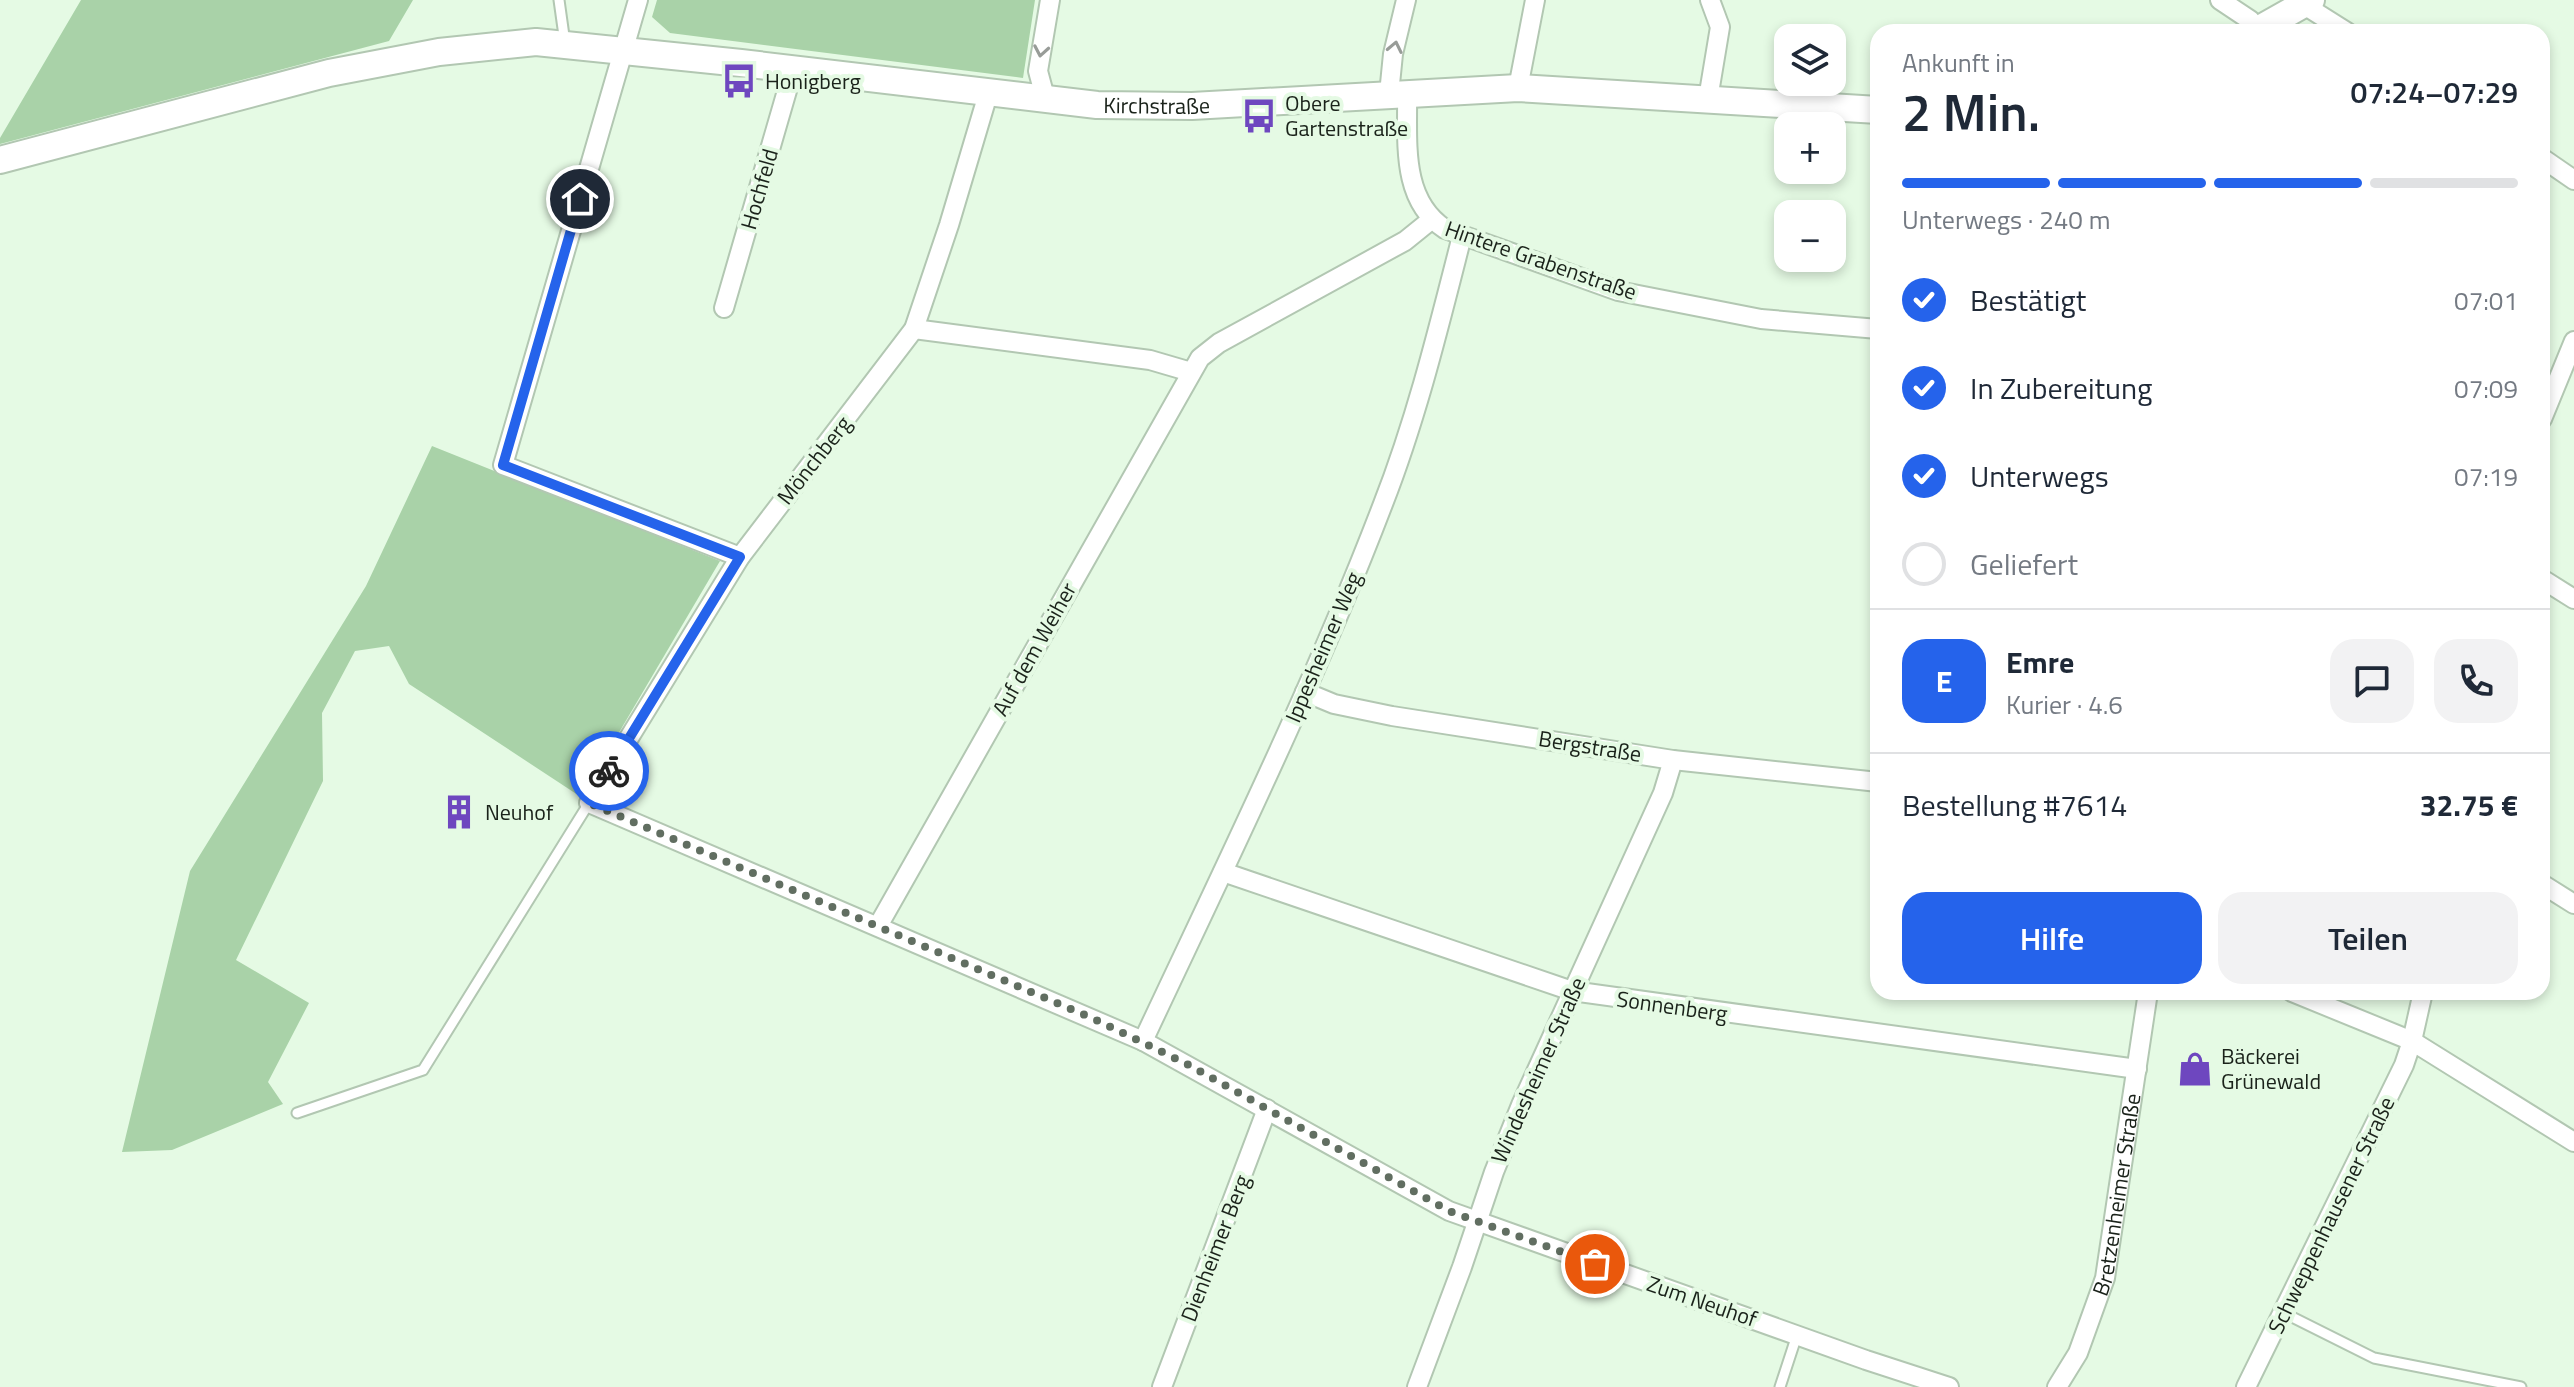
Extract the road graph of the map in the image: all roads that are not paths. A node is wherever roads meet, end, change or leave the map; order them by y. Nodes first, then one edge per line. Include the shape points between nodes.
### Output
1 (559, 0) edge
2 (638, 0) edge
3 (1050, 0) edge
4 (1406, 0) edge
5 (1535, 0) edge
6 (1710, 0) edge
7 (2220, 0) edge
8 (2298, 13) edge
9 (2252, 24) edge
10 (2272, 24) edge
11 (2326, 24) edge
12 (565, 43) junction
13 (622, 51) junction
14 (793, 70) junction
15 (1518, 88) junction
16 (988, 94) junction
17 (1398, 94) junction
18 (1708, 99) junction
19 (1046, 101) junction
20 (1870, 109) edge
21 (0, 160) edge
22 (2550, 164) edge
23 (2574, 180) edge
24 (1431, 220) junction
25 (1462, 236) junction
26 (724, 308) dead end
27 (1870, 328) edge
28 (914, 329) junction
29 (2574, 341) edge
30 (1191, 372) junction
31 (2550, 400) edge
32 (740, 557) junction
33 (2550, 584) edge
34 (2574, 599) edge
35 (1305, 692) junction
36 (1673, 760) junction
37 (1870, 781) edge
38 (589, 803) junction
39 (1223, 872) junction
40 (2550, 889) edge
41 (2574, 904) edge
42 (878, 926) junction
43 (1572, 991) junction
44 (2147, 1000) edge
45 (2312, 1000) edge
46 (2421, 1000) edge
47 (1143, 1041) junction
48 (2412, 1041) junction
49 (2137, 1069) junction
50 (1267, 1109) junction
51 (297, 1113) dead end
52 (2574, 1142) edge
53 (1477, 1223) junction
54 (2284, 1313) junction
55 (1797, 1335) junction
56 (1162, 1387) edge
57 (1417, 1387) edge
58 (1780, 1387) edge
59 (1949, 1387) edge
60 (2057, 1387) edge
61 (2246, 1387) edge
62 (2521, 1387) edge

1 - 12 lane
2 - 13 street
3 -> 19 street via 1038,71
17 -> 4 street via 1393,54
5 - 15 street
6 - 18 street via 1720,27
7 - 9 street
8 - 10 street
8 - 11 street
12 - 13 street, Kirchstraße
12 - 21 street, Kirchstraße via 439,52 329,73
13 - 14 street, Kirchstraße
13 - 32 street via 503,465
14 - 16 street, Kirchstraße
14 - 26 street, Hochfeld
15 - 17 street, Kirchstraße
15 - 18 street, Kirchstraße
16 - 19 street, Kirchstraße
16 - 28 street, Mönchberg
17 - 19 street, Kirchstraße via 1156,107
17 - 24 street, Hintere Grabenstraße via 1417,201
18 - 20 street, Kirchstraße
22 - 23 street
24 - 25 street, Hintere Grabenstraße
24 - 30 street, Auf dem Weiher via 1380,256 1219,343
25 - 27 street, Hintere Grabenstraße via 1645,297 1761,319
25 - 35 street, Ippesheimer Weg via 1407,437
28 - 30 street via 1150,360
28 - 32 street, Mönchberg
29 - 31 street
30 - 42 street, Auf dem Weiher
32 - 38 street, Mönchberg
33 - 34 street
35 - 36 street, Bergstraße via 1392,716
35 - 39 street, Ippesheimer Weg
36 - 37 street, Bergstraße
36 - 43 street, Windesheimer Straße via 1663,793
38 - 42 street, Zum Neuhof
38 - 51 lane via 423,1070
39 - 43 street, Sonnenberg
39 - 47 street, Ippesheimer Weg
40 - 41 street
42 - 47 street, Zum Neuhof
43 - 49 street, Sonnenberg
43 - 53 street, Windesheimer Straße
44 - 49 street, Bretzenheimer Straße
45 - 48 street
46 - 48 street, Schweppenhausener Straße
47 - 50 street, Zum Neuhof
48 - 52 street
48 - 54 street, Schweppenhausener Straße
49 - 60 street, Bretzenheimer Straße via 2105,1278 2078,1353
50 - 53 street, Zum Neuhof
50 - 56 street, Dienheimer Berg
53 - 55 street, Zum Neuhof
53 - 57 street, Windesheimer Straße
54 - 61 street, Schweppenhausener Straße
54 - 62 lane via 2374,1358
55 - 58 lane
55 - 59 street, Zum Neuhof

